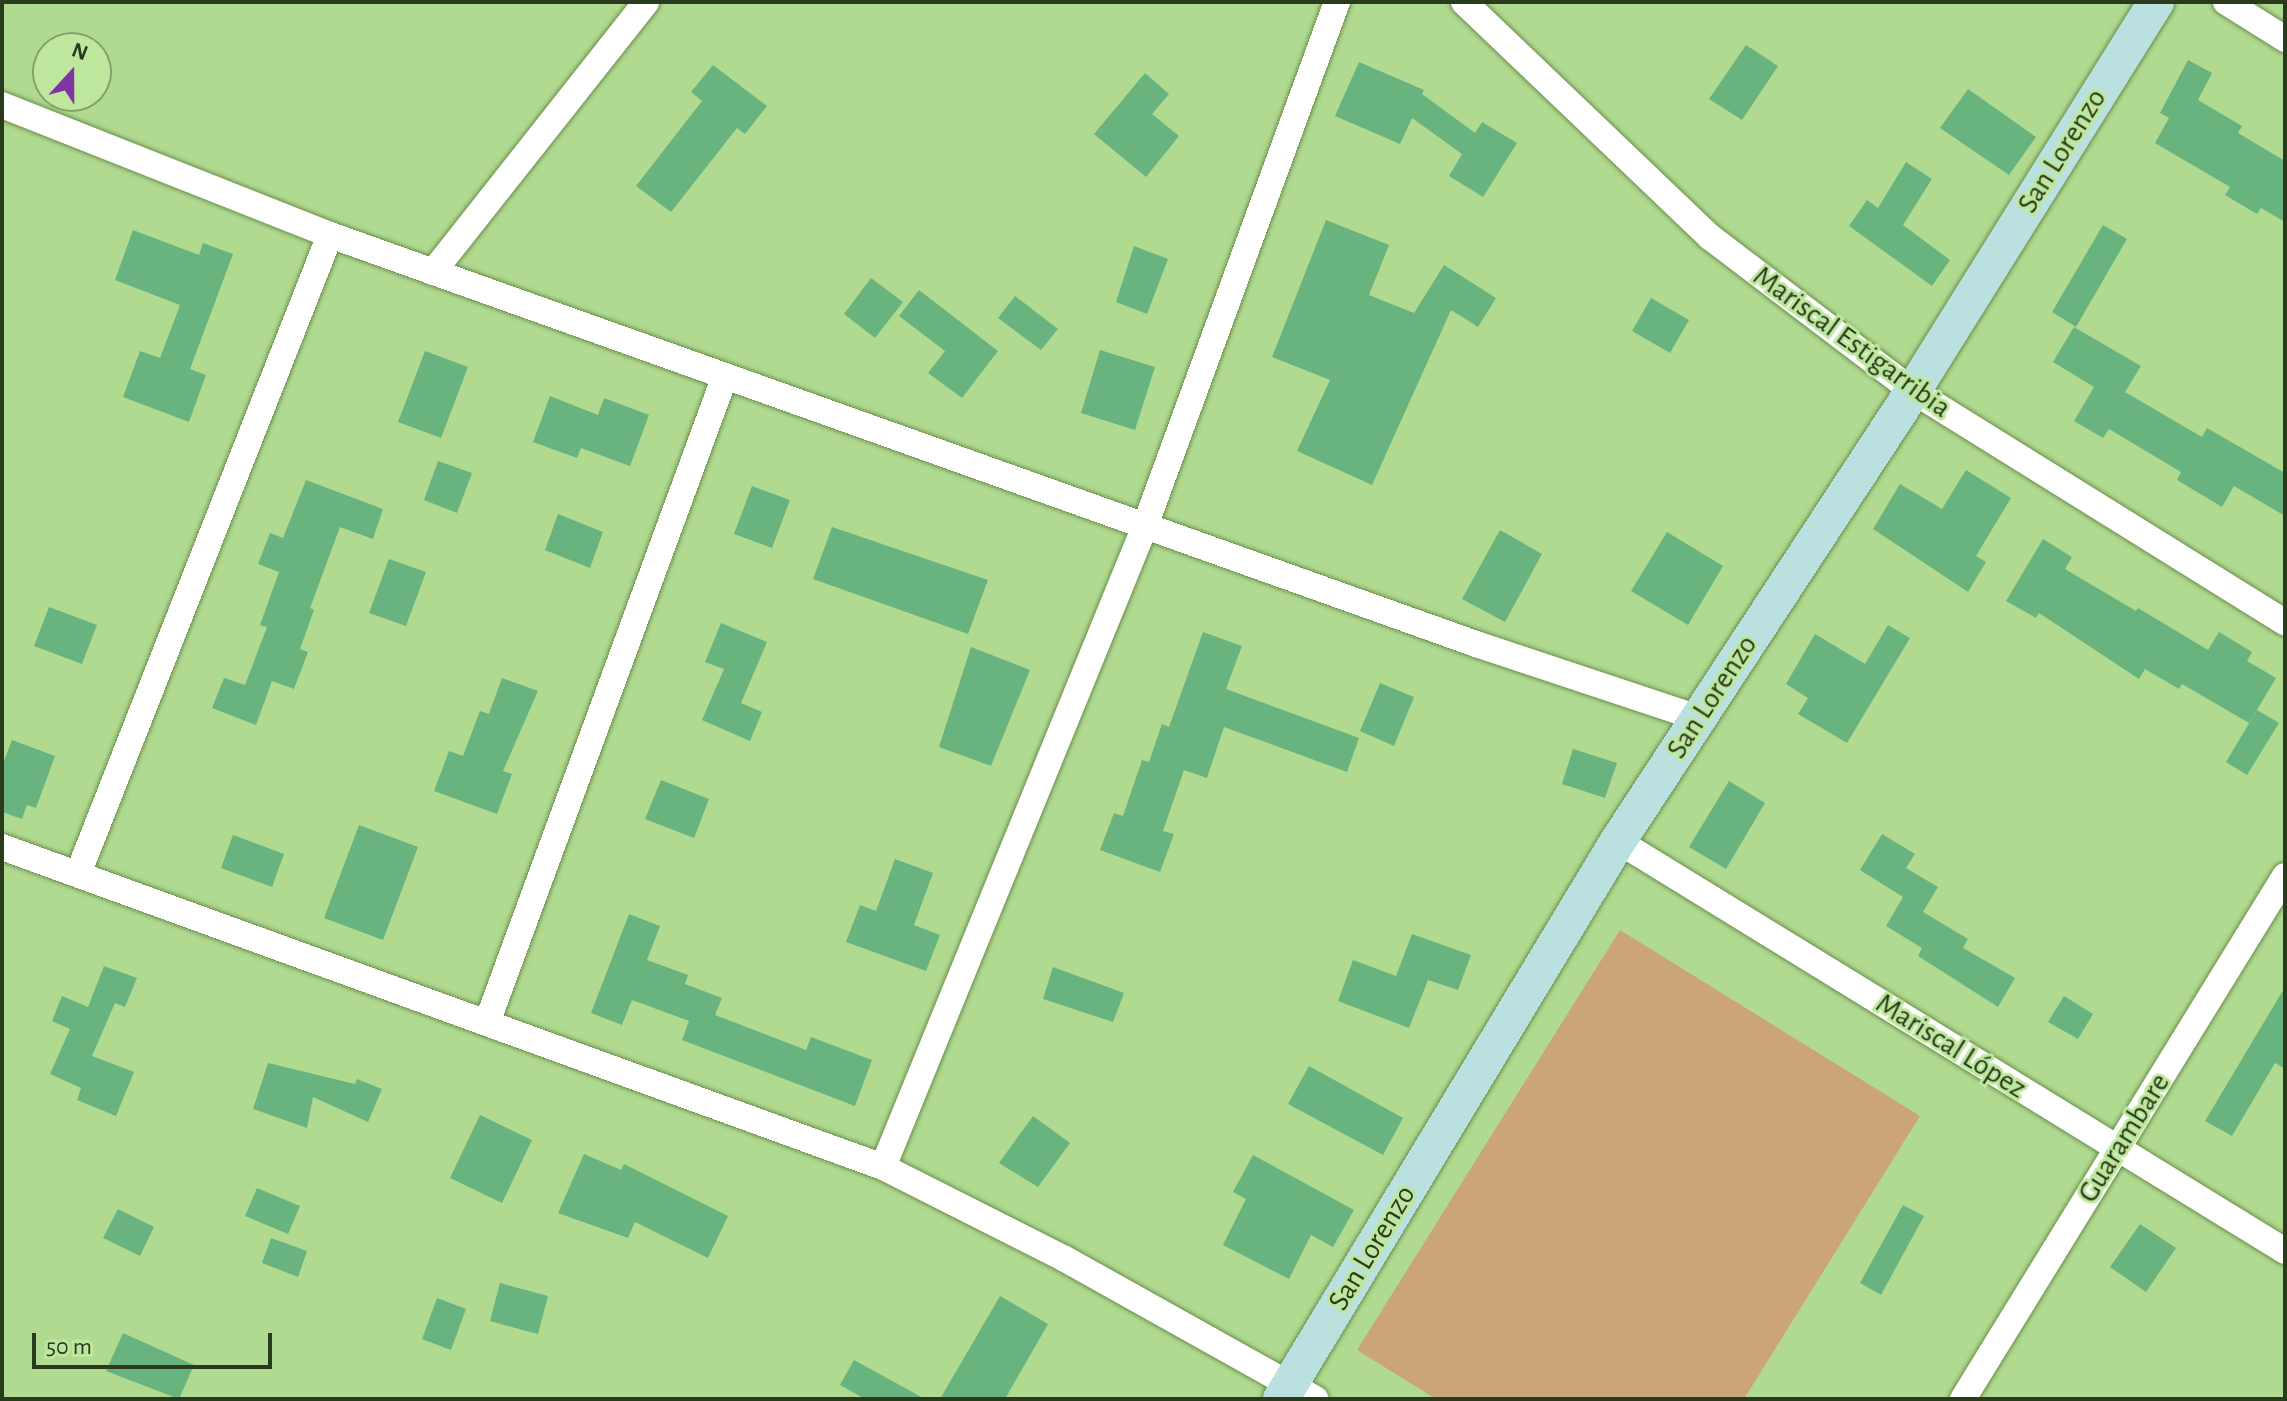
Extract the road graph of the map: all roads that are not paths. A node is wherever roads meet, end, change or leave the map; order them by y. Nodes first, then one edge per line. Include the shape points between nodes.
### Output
1 (646, 2) edge
2 (1337, 2) edge
3 (1464, 2) edge
4 (2156, 2) edge
5 (2226, 2) edge
6 (2285, 39) edge
7 (2, 105) edge
8 (330, 235) junction
9 (433, 272) junction
10 (725, 376) junction
11 (1913, 391) junction
12 (1145, 526) junction
13 (2285, 623) edge
14 (1699, 718) junction
15 (1618, 841) junction
16 (2, 847) edge
17 (78, 874) junction
18 (2285, 876) edge
19 (488, 1020) junction
20 (2117, 1148) junction
21 (883, 1167) junction
22 (2285, 1251) edge
23 (1295, 1394) edge
24 (1963, 1399) edge

1 - 9 street
2 - 12 street
3 - 11 street, Mariscal Estigarribia via 1710,237
4 - 11 street, San Lorenzo
5 - 6 street
7 - 8 street
8 - 9 street
8 - 17 street
9 - 10 street
10 - 12 street
10 - 19 street
11 - 13 street, Mariscal Estigarribia
11 - 14 street, San Lorenzo
12 - 14 street
12 - 21 street
14 - 15 street, San Lorenzo
15 - 20 street, Mariscal López
15 - 23 street, San Lorenzo
16 - 17 street
17 - 19 street
18 - 20 street, Guarambare
19 - 21 street
20 - 22 street, Mariscal López
20 - 24 street, Guarambare
21 - 23 street via 1065,1259

